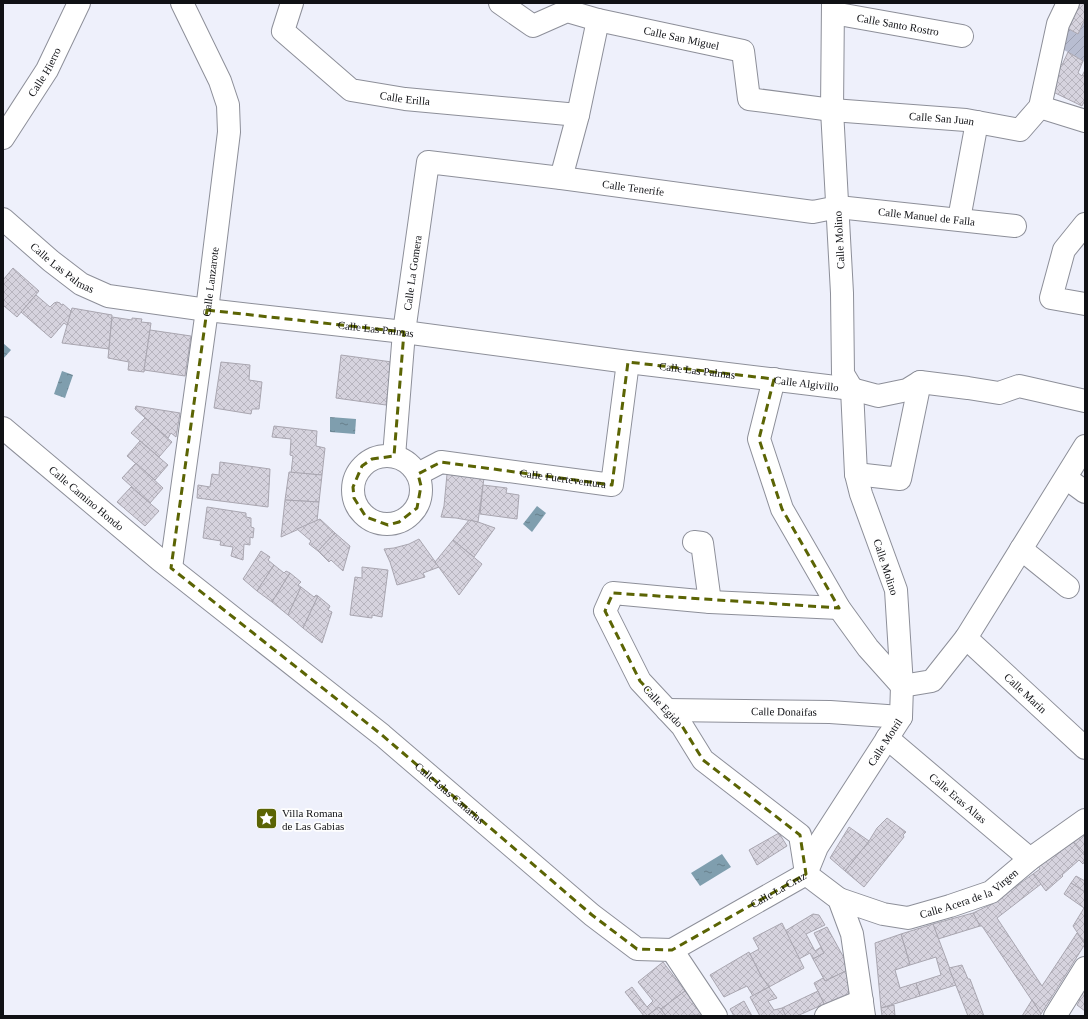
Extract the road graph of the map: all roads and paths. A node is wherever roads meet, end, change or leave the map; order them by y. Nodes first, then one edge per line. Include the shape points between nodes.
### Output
1 (80, 3) edge
2 (182, 3) edge
3 (292, 3) edge
4 (500, 3) edge
5 (1068, 3) edge
6 (568, 7) edge
7 (833, 8) edge
8 (598, 20) junction
9 (962, 36) dead end
10 (1040, 107) junction
11 (832, 110) junction
12 (578, 115) junction
13 (1085, 121) edge
14 (977, 122) junction
15 (3, 138) edge
16 (428, 162) joint
17 (561, 178) junction
18 (838, 207) junction
19 (3, 219) edge
20 (959, 219) junction
21 (1085, 224) edge
22 (1015, 226) dead end
23 (1085, 304) edge
24 (207, 310) junction
25 (404, 332) junction
26 (628, 362) junction
27 (774, 379) junction
28 (920, 382) junction
29 (852, 389) junction
30 (1085, 401) edge
31 (3, 428) edge
32 (1085, 446) edge
33 (394, 456) junction
34 (418, 474) junction
35 (856, 474) junction
36 (1066, 478) junction
37 (1085, 492) edge
38 (694, 542) dead end
39 (1021, 549) junction
40 (171, 568) junction
41 (1068, 588) dead end
42 (710, 602) junction
43 (839, 608) junction
44 (966, 638) junction
45 (902, 686) junction
46 (667, 710) junction
47 (901, 717) junction
48 (886, 738) junction
49 (1085, 748) edge
50 (1085, 820) edge
51 (1030, 859) junction
52 (806, 874) junction
53 (839, 899) junction
54 (672, 950) junction
55 (1085, 968) edge
56 (863, 1009) edge
57 (716, 1016) edge
58 (826, 1016) edge
59 (1055, 1016) edge

1 - 15 street, Calle Hierro via 47,70
2 - 24 street, Calle Lanzarote via 220,81 228,105 229,132
3 - 12 street, Calle Erilla via 283,31 350,90 405,99
4 - 6 street, Calle San Miguel via 533,26
5 - 10 street via 1058,24
6 - 8 street, Calle San Miguel
7 - 9 street, Calle Santo Rostro
7 - 11 street, Calle Molino
8 - 11 street, Calle San Miguel via 743,51 749,99
8 - 12 street
10 - 13 street
10 - 14 street, Calle San Juan via 1020,130
11 - 14 street, Calle San Juan
11 - 18 street, Calle Molino
12 - 17 street
14 - 20 street
16 - 17 street, Calle Tenerife
16 - 25 street, Calle La Gomera
17 - 18 street, Calle Tenerife via 813,212
18 - 20 street, Calle Manuel de Falla
18 - 29 street, Calle Molino via 843,374
19 - 24 street, Calle Las Palmas via 81,284 108,296
20 - 22 street, Calle Manuel de Falla
21 - 23 street via 1064,250 1051,298
24 - 25 street, Calle Las Palmas
24 - 40 street, Calle Lanzarote
25 - 26 street, Calle Las Palmas
25 - 33 street, Calle La Gomera
26 - 27 street, Calle Las Palmas
26 - 34 street, Calle Fuerteventura via 612,485 441,462
27 - 29 street, Calle Algivillo
27 - 43 street, Calle Algivillo via 759,439 782,509
28 - 29 street, Calle Algivillo via 907,390 878,396
28 - 30 street via 999,393 1019,386
28 - 35 street via 900,479
29 - 35 street, Calle Molino
31 - 40 street, Calle Camino Hondo
32 - 36 street
33 - 34 street via 411,465
33 - 34 street via 372,459 362,466 356,476 354,498 366,517 376,523 388,524 399,522 409,516 417,508 421,497
35 - 45 street, Calle Molino via 896,590
36 - 37 street
36 - 39 street
38 - 42 street via 702,543
39 - 41 street
39 - 44 street
40 - 54 street, Calle Islas Canarias via 382,735 592,915 637,949
42 - 43 street, Calle Egido
42 - 46 street, Calle Egido via 613,593 605,611 640,681
43 - 45 street, Calle Algivillo via 868,648
44 - 45 street via 932,681
44 - 49 street, Calle Marín
45 - 47 street, Calle Motril
46 - 47 street, Calle Donaifas via 830,712
46 - 52 street, Calle Egido via 682,726 703,760 800,835
47 - 48 street, Calle Motril
48 - 51 street, Calle Eras Altas
48 - 52 street, Calle Motril via 817,846
50 - 51 street, Calle Acera de la Virgen
51 - 53 street, Calle Acera de la Virgen via 990,892 908,918 883,914
52 - 53 street, Calle La Cruz
52 - 54 street, Calle La Cruz
53 - 56 street via 852,934
54 - 57 street
55 - 59 street
56 - 58 street

